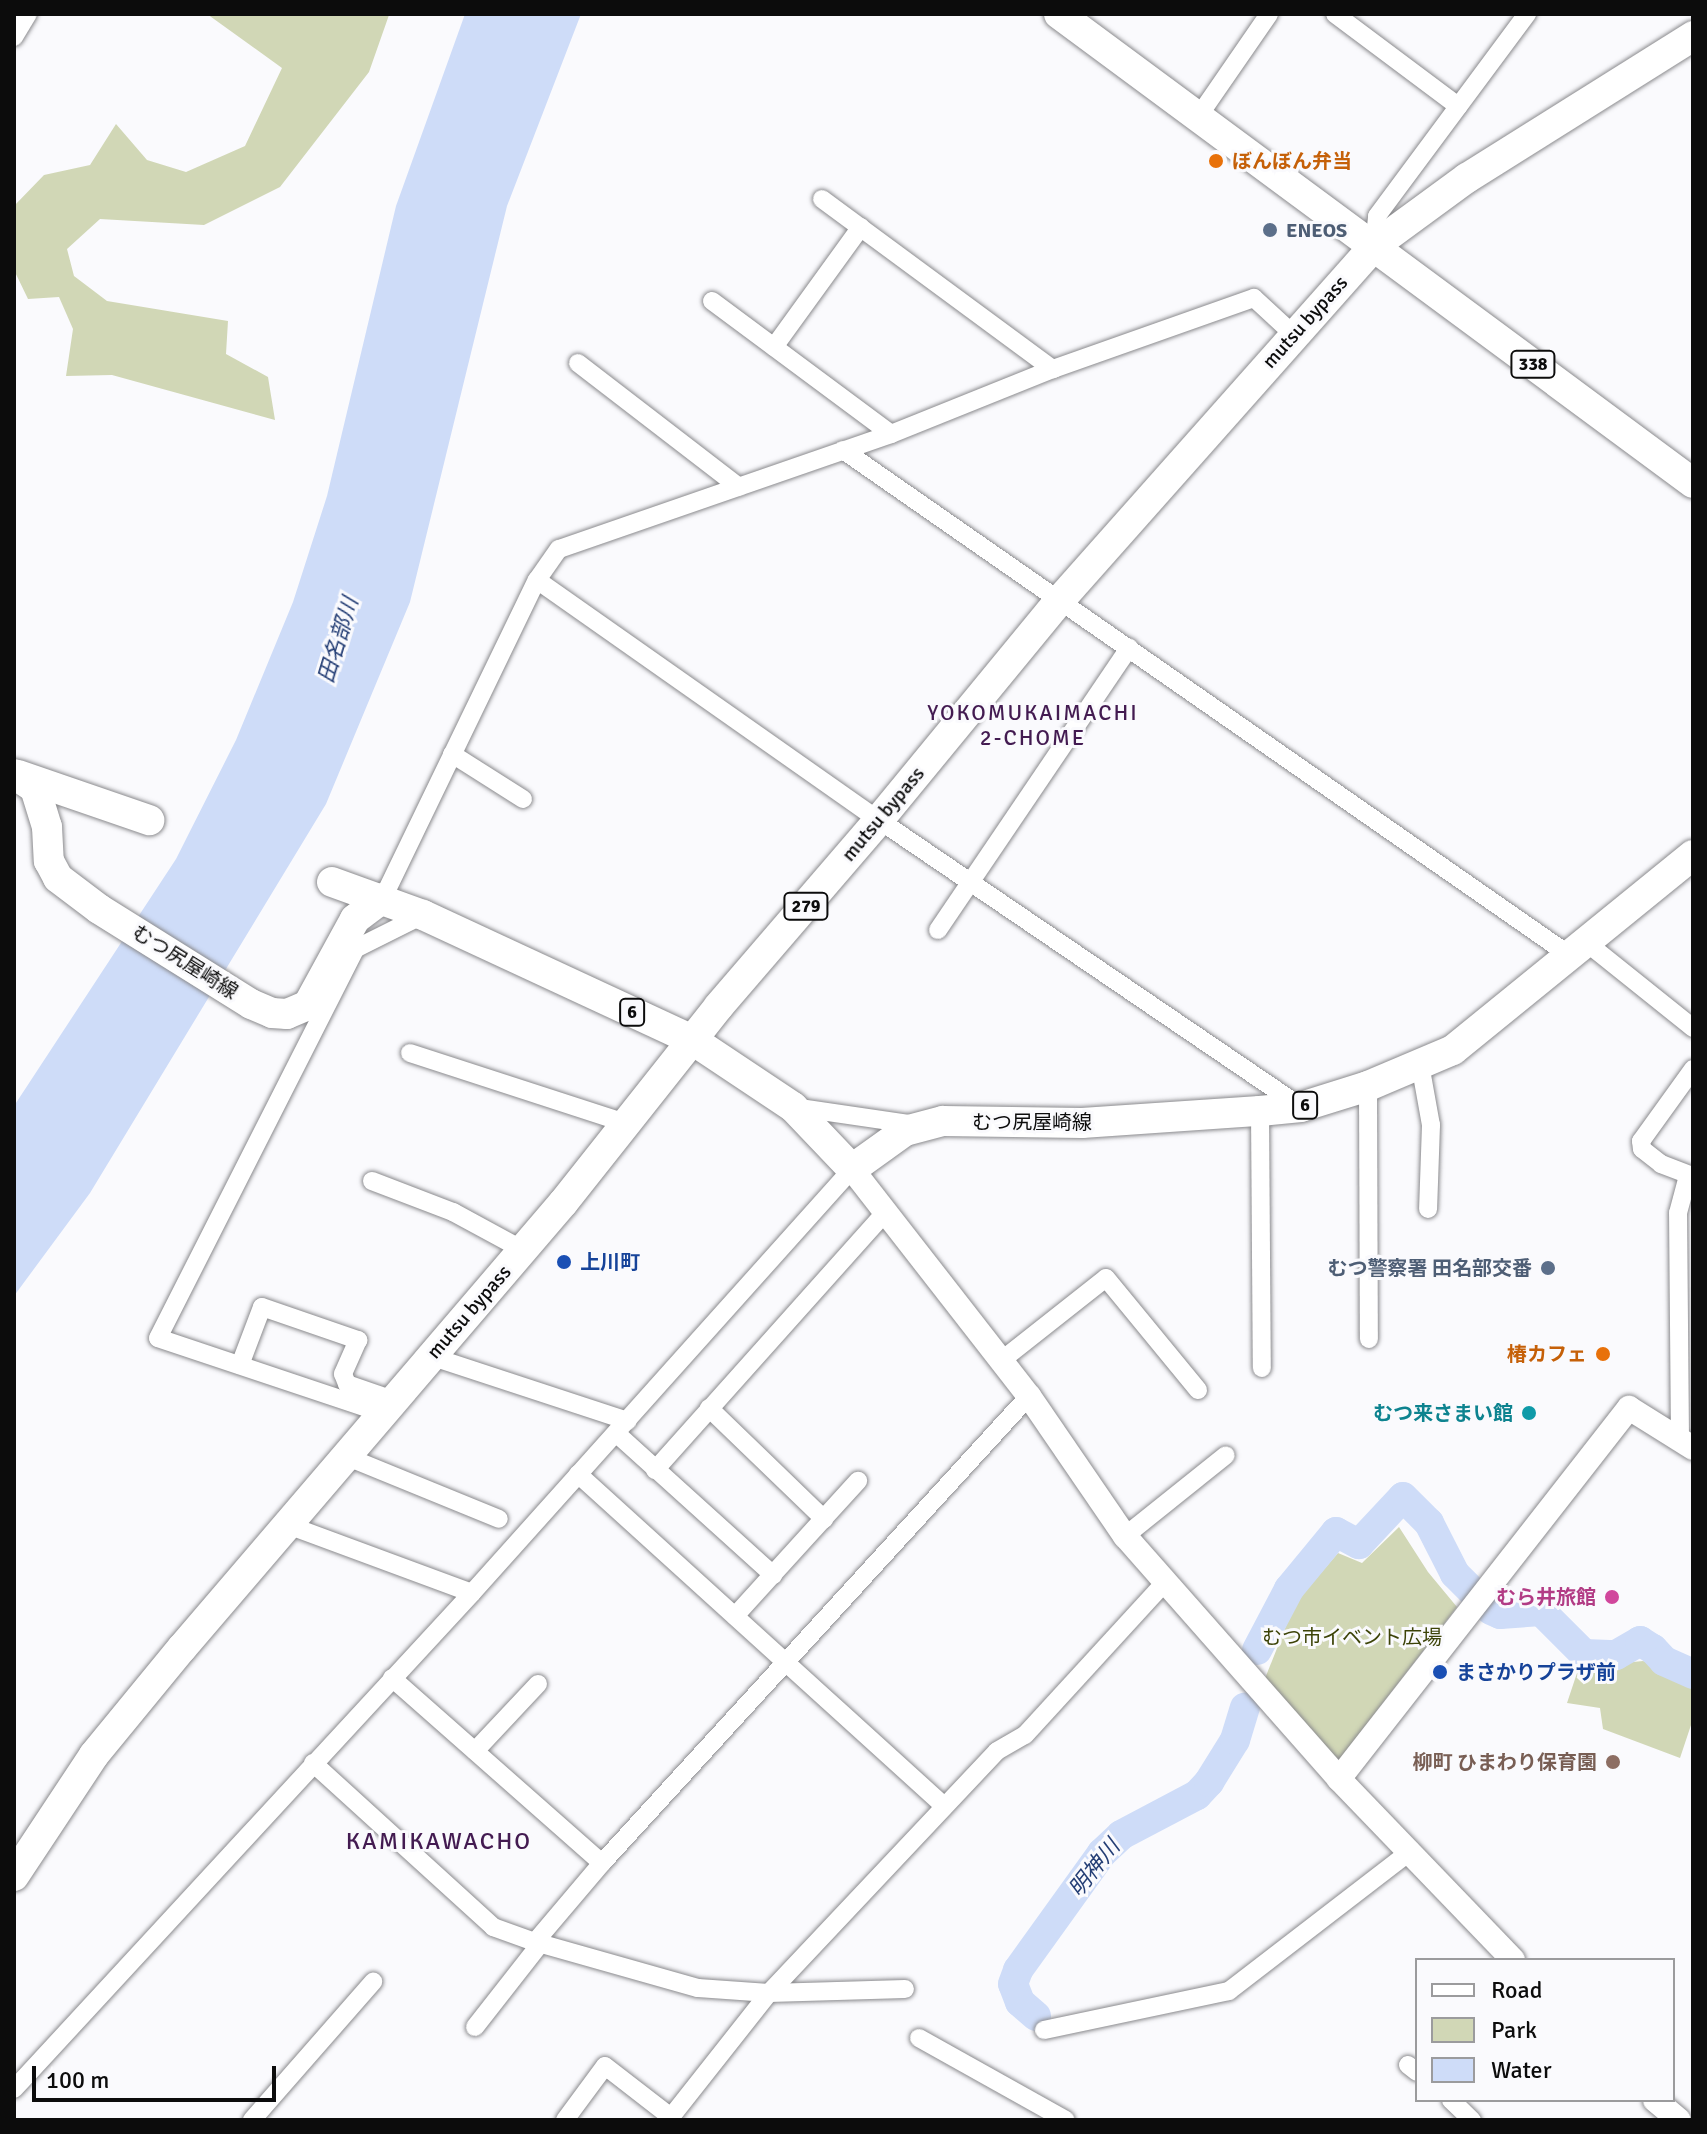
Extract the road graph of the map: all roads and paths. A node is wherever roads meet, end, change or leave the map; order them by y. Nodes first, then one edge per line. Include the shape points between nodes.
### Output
1 (28, 14) edge
2 (1059, 14) edge
3 (1269, 14) edge
4 (1335, 14) edge
5 (1527, 14) edge
6 (1693, 36) edge
7 (14, 37) edge
8 (1458, 106) junction
9 (1198, 117) junction
10 (822, 199) dead end
11 (861, 227) junction
12 (1374, 246) junction
13 (712, 301) dead end
14 (1293, 334) junction
15 (774, 347) junction
16 (578, 363) dead end
17 (1053, 369) junction
18 (891, 434) junction
19 (843, 450) junction
20 (1693, 483) edge
21 (739, 487) junction
22 (537, 580) junction
23 (1060, 600) junction
24 (1129, 648) junction
25 (452, 754) junction
26 (14, 774) edge
27 (523, 799) dead end
28 (149, 820) dead end
29 (879, 820) junction
30 (1693, 855) edge
31 (969, 881) junction
32 (332, 882) dead end
33 (383, 898) junction
34 (423, 915) junction
35 (938, 930) dead end
36 (1578, 949) junction
37 (1693, 1028) edge
38 (694, 1041) junction
39 (410, 1053) dead end
40 (1420, 1064) junction
41 (1693, 1069) edge
42 (1368, 1086) junction
43 (793, 1107) junction
44 (1301, 1107) junction
45 (1260, 1111) junction
46 (629, 1124) junction
47 (920, 1126) junction
48 (852, 1169) junction
49 (1690, 1175) edge
50 (372, 1181) dead end
51 (1428, 1209) dead end
52 (886, 1212) junction
53 (523, 1250) junction
54 (1369, 1339) dead end
55 (430, 1356) junction
56 (1002, 1360) junction
57 (240, 1365) junction
58 (1262, 1368) dead end
59 (1198, 1390) dead end
60 (1029, 1396) junction
61 (388, 1407) junction
62 (709, 1408) junction
63 (622, 1427) junction
64 (1686, 1444) edge
65 (1226, 1455) dead end
66 (345, 1456) junction
67 (655, 1470) junction
68 (578, 1474) junction
69 (858, 1481) dead end
70 (499, 1519) dead end
71 (824, 1519) junction
72 (288, 1525) junction
73 (1125, 1536) junction
74 (773, 1575) junction
75 (1165, 1582) junction
76 (472, 1593) junction
77 (735, 1616) junction
78 (786, 1663) junction
79 (392, 1678) junction
80 (538, 1684) dead end
81 (475, 1751) junction
82 (313, 1763) junction
83 (1339, 1779) junction
84 (944, 1806) junction
85 (1411, 1851) junction
86 (602, 1863) junction
87 (14, 1876) edge
88 (537, 1943) junction
89 (1511, 1958) edge
90 (373, 1982) dead end
91 (905, 1989) dead end
92 (769, 1993) junction
93 (475, 2027) dead end
94 (1044, 2030) dead end
95 (919, 2038) dead end
96 (14, 2089) edge
97 (1453, 2102) edge
98 (1657, 2102) edge
99 (252, 2120) edge
100 (565, 2120) edge
101 (1066, 2120) edge
102 (1472, 2120) edge
103 (1679, 2120) edge

1 - 7 street
2 - 9 main road, 338
3 - 9 street
4 - 8 street
5 - 8 street
6 - 12 main road, mutsu bypass / 279 via 1467,178
8 - 12 street via 1377,216
9 - 12 main road, 338
10 - 11 street
11 - 15 street
11 - 17 street
12 - 14 main road, mutsu bypass / 279
12 - 20 main road, 338
13 - 15 street
14 - 17 street via 1254,298
14 - 23 main road, mutsu bypass / 279
15 - 18 street
16 - 21 street
17 - 18 street
18 - 19 street
19 - 21 street
19 - 23 street
21 - 22 street via 559,549
22 - 25 street
22 - 29 street
23 - 24 street
23 - 29 main road, mutsu bypass / 279
24 - 31 street
24 - 36 street
25 - 27 street
25 - 33 street
26 - 28 main road, むつ尻屋崎線
26 - 33 main road, むつ尻屋崎線 via 35,788 47,827 49,861 58,878 99,909 272,1013 287,1014 308,1005 355,919
29 - 31 street
29 - 38 main road, mutsu bypass / 279
30 - 36 main road, むつ尻屋崎線 / 6
31 - 35 street
31 - 44 street
32 - 33 main road, 6
33 - 34 main road, 6
34 - 38 main road, 6
34 - 57 street via 355,949 158,1338
36 - 37 street
36 - 40 main road, むつ尻屋崎線 / 6 via 1453,1050
38 - 43 main road, 6
38 - 46 main road, mutsu bypass / 279
39 - 46 street
40 - 42 main road, むつ尻屋崎線 / 6
40 - 51 street via 1431,1125
41 - 49 street via 1641,1141 1642,1149 1661,1164
42 - 44 main road, むつ尻屋崎線 / 6
42 - 54 street
43 - 47 street
43 - 48 main road, 6
44 - 45 main road, むつ尻屋崎線 / 6
45 - 47 main road, むつ尻屋崎線 / 6 via 1082,1123 943,1121
45 - 58 street
46 - 53 main road, mutsu bypass / 279
47 - 48 main road, むつ尻屋崎線 / 6
48 - 52 street
48 - 63 street
49 - 64 street via 1678,1213
50 - 53 street via 453,1212
52 - 56 street
52 - 62 street
53 - 55 main road, mutsu bypass / 279
55 - 61 main road, mutsu bypass / 279
55 - 63 street
56 - 59 street via 1106,1278
56 - 60 street
57 - 61 street
57 - 61 street via 262,1307 358,1340 343,1374 347,1384
60 - 73 street
60 - 78 street
61 - 66 main road, mutsu bypass / 279
62 - 67 street
62 - 71 street
63 - 67 street
63 - 68 street
64 - 83 street via 1629,1408
65 - 73 street
66 - 70 street
66 - 72 main road, mutsu bypass / 279
67 - 74 street
68 - 76 street
68 - 77 street
69 - 71 street
71 - 74 street
72 - 76 street
72 - 87 main road, mutsu bypass / 279 via 94,1755
73 - 75 street
74 - 77 street
75 - 83 street
75 - 84 street via 1025,1735 997,1751
76 - 79 street
77 - 78 street
78 - 84 street
78 - 86 street
79 - 81 street
79 - 82 street
80 - 81 street
81 - 86 street
82 - 88 street via 493,1927
82 - 96 street
83 - 85 street
84 - 92 street
85 - 89 street
85 - 94 street via 1229,1991
86 - 88 street
88 - 92 street via 698,1988
88 - 93 street
90 - 99 street
91 - 92 street
92 - 100 street via 671,2117 605,2066
95 - 101 street
97 - 102 street
98 - 103 street

